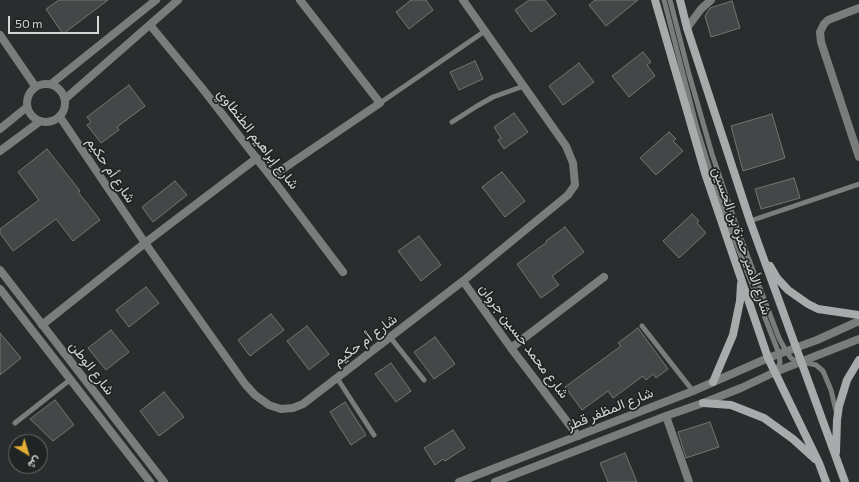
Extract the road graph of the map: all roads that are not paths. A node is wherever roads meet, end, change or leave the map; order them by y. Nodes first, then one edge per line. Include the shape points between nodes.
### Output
1 (156, 0) edge
2 (178, 0) edge
3 (300, 0) edge
4 (463, 0) edge
5 (655, 0) edge
6 (664, 0) edge
7 (670, 0) edge
8 (680, 0) edge
9 (711, 0) edge
10 (859, 8) edge
11 (150, 25) junction
12 (687, 28) junction
13 (486, 32) junction
14 (0, 35) edge
15 (51, 84) junction
16 (35, 86) junction
17 (524, 86) junction
18 (65, 99) junction
19 (380, 103) junction
20 (27, 107) junction
21 (60, 117) junction
22 (40, 122) junction
23 (452, 122) dead end
24 (0, 129) edge
25 (0, 151) edge
26 (859, 157) edge
27 (257, 158) junction
28 (271, 177) junction
29 (859, 184) edge
30 (750, 221) junction
31 (145, 243) junction
32 (760, 248) junction
33 (0, 270) edge
34 (343, 272) dead end
35 (604, 277) dead end
36 (742, 279) junction
37 (463, 281) junction
38 (0, 289) edge
39 (859, 315) edge
40 (859, 321) edge
41 (42, 325) junction
42 (642, 326) dead end
43 (390, 337) junction
44 (859, 340) edge
45 (795, 347) junction
46 (511, 348) junction
47 (782, 352) junction
48 (768, 358) junction
49 (859, 360) edge
50 (801, 362) junction
51 (775, 372) junction
52 (337, 378) junction
53 (71, 379) junction
54 (424, 380) dead end
55 (713, 382) junction
56 (693, 391) junction
57 (703, 404) junction
58 (666, 416) junction
59 (837, 420) junction
60 (15, 423) dead end
61 (374, 435) dead end
62 (578, 436) junction
63 (836, 457) junction
64 (819, 463) junction
65 (150, 482) edge
66 (164, 482) edge
67 (459, 482) edge
68 (495, 482) edge
69 (689, 482) edge
70 (826, 482) edge
71 (845, 482) edge

1 - 15 street
2 - 11 street
3 - 19 street
4 - 13 street, شارع أم حكيم
5 - 36 main road, شارع الأمير حمزة بن الحسين via 705,173
6 - 47 lane via 710,170 733,235
7 - 47 lane via 712,154
8 - 12 main road, شارع الأمير حمزة بن الحسين
9 - 12 street
10 - 26 street via 828,20 820,32 821,42
11 - 18 street
11 - 27 street, شارع إبراهيم الطنطاوي
12 - 30 main road, شارع الأمير حمزة بن الحسين
13 - 17 street, شارع أم حكيم
13 - 19 lane
14 - 16 street
15 - 16 street
15 - 18 street via 58,87
16 - 20 street via 26,99
17 - 23 lane via 493,97
17 - 37 street, شارع أم حكيم via 566,146 573,163 575,185 568,195
18 - 21 street
19 - 28 street
20 - 22 street via 31,116
20 - 24 street
21 - 22 street via 54,121
21 - 31 street, شارع أم حكيم
22 - 25 street
27 - 28 street, شارع إبراهيم الطنطاوي
27 - 31 street
28 - 34 street, شارع إبراهيم الطنطاوي
29 - 30 lane
30 - 32 main road, شارع الأمير حمزة بن الحسين
31 - 41 street
31 - 52 street, شارع أم حكيم via 245,384 269,405 281,409 293,408 303,404
32 - 39 main road via 777,278 798,298 818,309
32 - 45 main road, شارع الأمير حمزة بن الحسين
33 - 41 street, شارع الوطن
35 - 46 street
36 - 48 main road, شارع الأمير حمزة بن الحسين
36 - 55 main road via 733,335
37 - 43 street, شارع أم حكيم
37 - 46 street, شارع محمد حسين جروان
38 - 53 street, شارع الوطن
40 - 45 street, شارع المظفر قطز
41 - 66 street, شارع الوطن
42 - 56 lane
43 - 52 street, شارع أم حكيم
43 - 54 lane
44 - 50 street, شارع المظفر قطز
45 - 47 street, شارع المظفر قطز
45 - 50 main road, شارع الأمير حمزة بن الحسين
46 - 62 street, شارع محمد حسين جروان
47 - 48 street, شارع المظفر قطز
47 - 50 lane
47 - 51 lane
48 - 51 main road, شارع الأمير حمزة بن الحسين
48 - 55 street, شارع المظفر قطز
49 - 59 main road via 842,394
50 - 51 street, شارع المظفر قطز
50 - 59 lane via 820,367 826,375 832,390
50 - 63 main road, شارع الأمير حمزة بن الحسين
51 - 57 street, شارع المظفر قطز
51 - 64 main road, شارع الأمير حمزة بن الحسين
52 - 61 lane
53 - 60 lane
53 - 65 street, شارع الوطن
55 - 56 street, شارع المظفر قطز
56 - 62 street, شارع المظفر قطز
57 - 58 street, شارع المظفر قطز
57 - 64 main road via 731,405 764,418 793,439
58 - 68 street, شارع المظفر قطز
58 - 69 street
59 - 63 main road
62 - 67 street, شارع المظفر قطز
63 - 71 main road, شارع الأمير حمزة بن الحسين
64 - 70 main road, شارع الأمير حمزة بن الحسين

